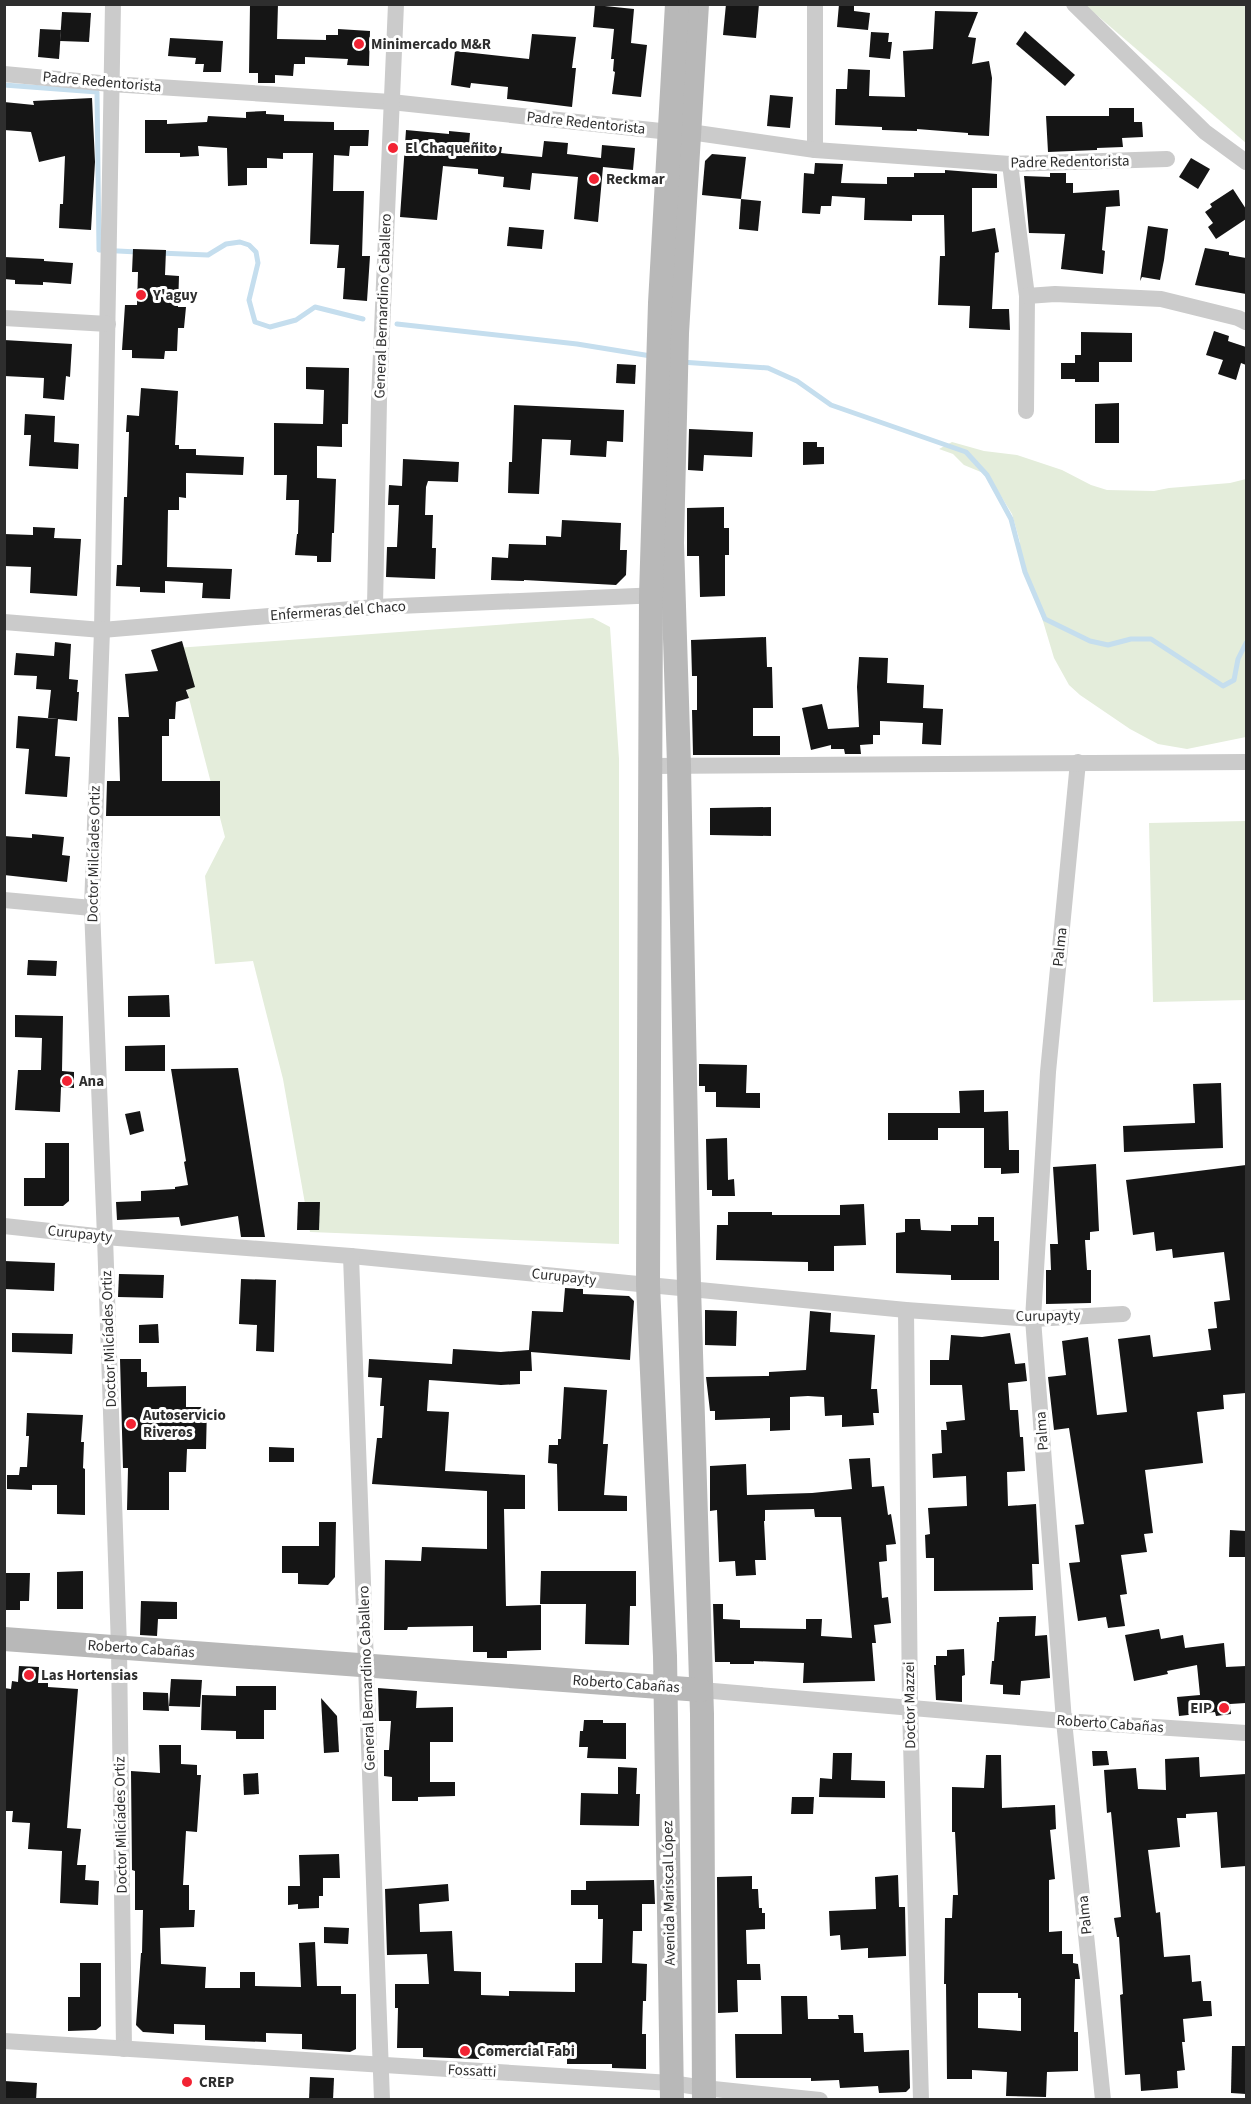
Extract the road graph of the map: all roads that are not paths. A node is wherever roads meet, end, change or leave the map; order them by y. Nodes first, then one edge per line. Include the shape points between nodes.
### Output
1 (113, 4) edge
2 (396, 4) edge
3 (677, 4) edge
4 (697, 4) edge
5 (815, 4) edge
6 (1074, 4) edge
7 (4, 74) edge
8 (111, 84) junction
9 (391, 102) junction
10 (680, 132) junction
11 (815, 150) junction
12 (1167, 159) dead end
13 (1246, 162) edge
14 (1010, 164) junction
15 (1027, 296) junction
16 (4, 318) edge
17 (1246, 322) edge
18 (108, 324) junction
19 (1026, 411) dead end
20 (662, 595) junction
21 (375, 607) junction
22 (4, 622) edge
23 (102, 630) junction
24 (1078, 762) junction
25 (1246, 762) edge
26 (679, 765) junction
27 (651, 766) junction
28 (4, 900) edge
29 (92, 908) junction
30 (4, 1226) edge
31 (105, 1237) junction
32 (351, 1256) junction
33 (648, 1286) junction
34 (689, 1287) junction
35 (906, 1310) junction
36 (1123, 1314) dead end
37 (1033, 1319) junction
38 (4, 1639) edge
39 (119, 1647) junction
40 (367, 1665) junction
41 (666, 1688) junction
42 (701, 1690) junction
43 (910, 1707) junction
44 (1065, 1721) junction
45 (1246, 1733) edge
46 (4, 2041) edge
47 (124, 2049) junction
48 (382, 2066) junction
49 (671, 2091) edge
50 (704, 2094) edge
51 (382, 2100) edge
52 (820, 2100) edge
53 (921, 2100) edge
54 (1104, 2100) edge

1 - 8 street, Doctor Milcíades Ortiz
2 - 9 street, General Bernardino Caballero
3 - 10 main road
4 - 10 main road
5 - 11 street
6 - 13 street via 1205,132
7 - 8 street, Padre Redentorista
8 - 9 street, Padre Redentorista
8 - 18 street, Doctor Milcíades Ortiz
9 - 10 street, Padre Redentorista
9 - 21 street, General Bernardino Caballero
10 - 11 street, Padre Redentorista
10 - 20 main road via 668,335
11 - 14 street, Padre Redentorista
12 - 14 street, Padre Redentorista
14 - 15 street
15 - 17 street via 1161,299
15 - 19 street
16 - 18 street
18 - 23 street, Doctor Milcíades Ortiz
20 - 21 street, Enfermeras del Chaco
20 - 26 main road
20 - 27 main road, Avenida Mariscal López
21 - 23 street, Enfermeras del Chaco
22 - 23 street, Enfermeras del Chaco
23 - 29 street, Doctor Milcíades Ortiz
24 - 25 street
24 - 26 street
24 - 37 street, Palma via 1048,1072
26 - 27 street
26 - 34 main road
27 - 33 main road, Avenida Mariscal López
28 - 29 street
29 - 31 street, Doctor Milcíades Ortiz
30 - 31 street, Curupayty
31 - 32 street, Curupayty
31 - 39 street, Doctor Milcíades Ortiz
32 - 33 street, Curupayty
32 - 40 street, General Bernardino Caballero
33 - 34 street, Curupayty
33 - 41 main road, Avenida Mariscal López
34 - 35 street, Curupayty
34 - 42 main road
35 - 37 street, Curupayty
35 - 43 street, Doctor Mazzei
36 - 37 street, Curupayty
37 - 44 street, Palma
38 - 39 main road, Roberto Cabañas
39 - 40 main road, Roberto Cabañas
39 - 47 street, Doctor Milcíades Ortiz
40 - 41 main road, Roberto Cabañas
40 - 48 street, General Bernardino Caballero
41 - 42 main road, Roberto Cabañas
41 - 49 main road, Avenida Mariscal López
42 - 43 street, Roberto Cabañas
42 - 50 main road
43 - 44 street, Roberto Cabañas
43 - 53 street, Doctor Mazzei
44 - 45 street, Roberto Cabañas
44 - 54 street, Palma
46 - 47 street, Fossatti
47 - 48 street, Fossatti
48 - 49 street, Fossatti
48 - 51 street, General Bernardino Caballero
49 - 50 street, Fossatti
50 - 52 street, Fossatti

